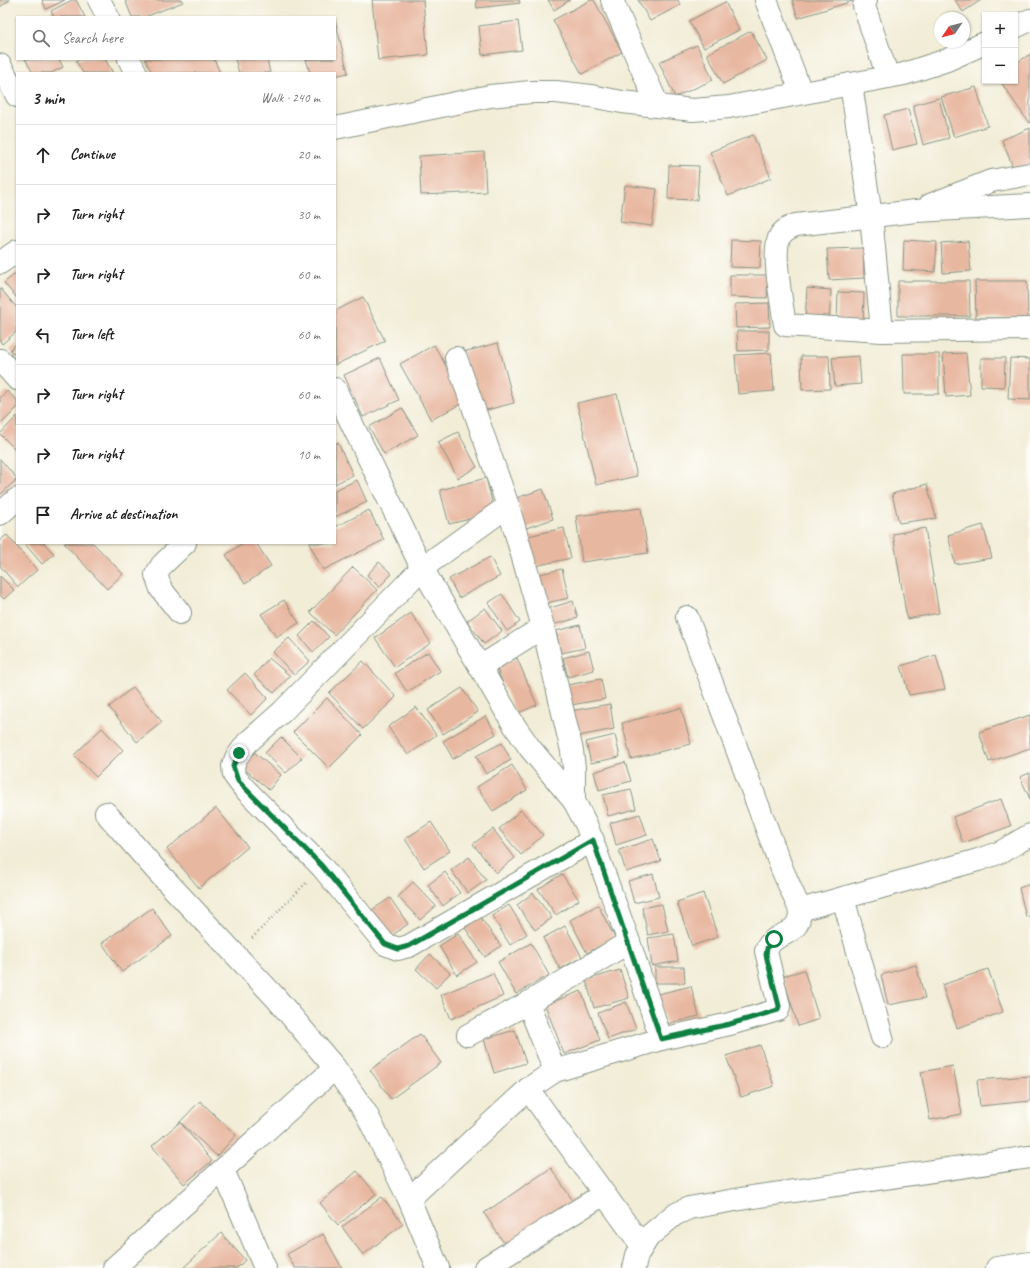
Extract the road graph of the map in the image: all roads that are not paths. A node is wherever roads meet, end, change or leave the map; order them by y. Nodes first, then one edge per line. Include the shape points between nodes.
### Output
1 (99, 0) edge
2 (612, 0) edge
3 (766, 0) edge
4 (866, 0) edge
5 (107, 16) edge
6 (1030, 20) edge
7 (1018, 26) edge
8 (982, 44) edge
9 (130, 60) edge
10 (0, 65) edge
11 (136, 72) edge
12 (888, 77) junction
13 (851, 84) junction
14 (801, 92) junction
15 (16, 94) edge
16 (658, 106) junction
17 (336, 128) edge
18 (1030, 174) edge
19 (1030, 204) edge
20 (916, 211) junction
21 (871, 216) junction
22 (16, 253) edge
23 (0, 263) edge
24 (1030, 329) edge
25 (882, 331) junction
26 (456, 358) dead end
27 (0, 360) edge
28 (16, 378) edge
29 (336, 393) edge
30 (340, 413) edge
31 (16, 500) edge
32 (508, 506) junction
33 (0, 514) edge
34 (185, 544) edge
35 (422, 568) junction
36 (180, 613) dead end
37 (687, 618) dead end
38 (543, 628) junction
39 (480, 667) junction
40 (574, 801) junction
41 (106, 814) dead end
42 (1030, 836) edge
43 (593, 840) junction
44 (843, 898) junction
45 (800, 910) junction
46 (629, 942) junction
47 (528, 1003) junction
48 (468, 1035) dead end
49 (882, 1037) dead end
50 (661, 1039) junction
51 (335, 1068) junction
52 (555, 1071) junction
53 (528, 1089) junction
54 (1030, 1157) edge
55 (223, 1170) junction
56 (604, 1194) junction
57 (409, 1199) junction
58 (642, 1246) junction
59 (1030, 1263) edge
60 (118, 1267) edge
61 (265, 1268) edge
62 (438, 1268) edge
63 (485, 1268) edge
64 (634, 1268) edge
65 (996, 1268) edge

1 - 5 street
2 - 16 street
3 - 14 street
4 - 12 street via 864,6
6 - 7 street
8 - 12 street via 947,60
9 - 11 street
10 - 15 street
12 - 13 street
13 - 14 street
13 - 21 street
14 - 16 street via 729,107 693,110
16 - 17 street via 556,92 531,92 490,96
18 - 20 street via 991,181
19 - 20 street
20 - 21 street
21 - 25 street
21 - 25 street via 791,227 779,237 777,256 785,325
22 - 23 street
24 - 25 street
26 - 32 street
27 - 28 street
29 - 30 street
30 - 35 street
31 - 33 street
32 - 35 street
32 - 38 street
34 - 36 street via 156,575 161,589
35 - 39 street
35 - 43 street via 282,712 247,743 236,758 233,766 234,775 322,866 385,944 398,949 409,946
37 - 45 street
38 - 39 street
38 - 40 street via 574,768
39 - 40 street via 514,726
40 - 43 street
41 - 51 street via 276,998
42 - 44 street via 1001,852 978,860
43 - 46 street
44 - 45 street
44 - 49 street
45 - 50 street via 796,927 774,939 766,951 778,1010 730,1024
46 - 47 street
46 - 50 street
47 - 48 street
47 - 52 street
50 - 52 street
51 - 55 street
51 - 57 street via 366,1113
52 - 53 street
53 - 56 street
53 - 57 street
54 - 58 street via 706,1204 689,1208 674,1216 649,1236
55 - 60 street
55 - 61 street
56 - 58 street
56 - 63 street
57 - 62 street
58 - 64 street
59 - 65 street

